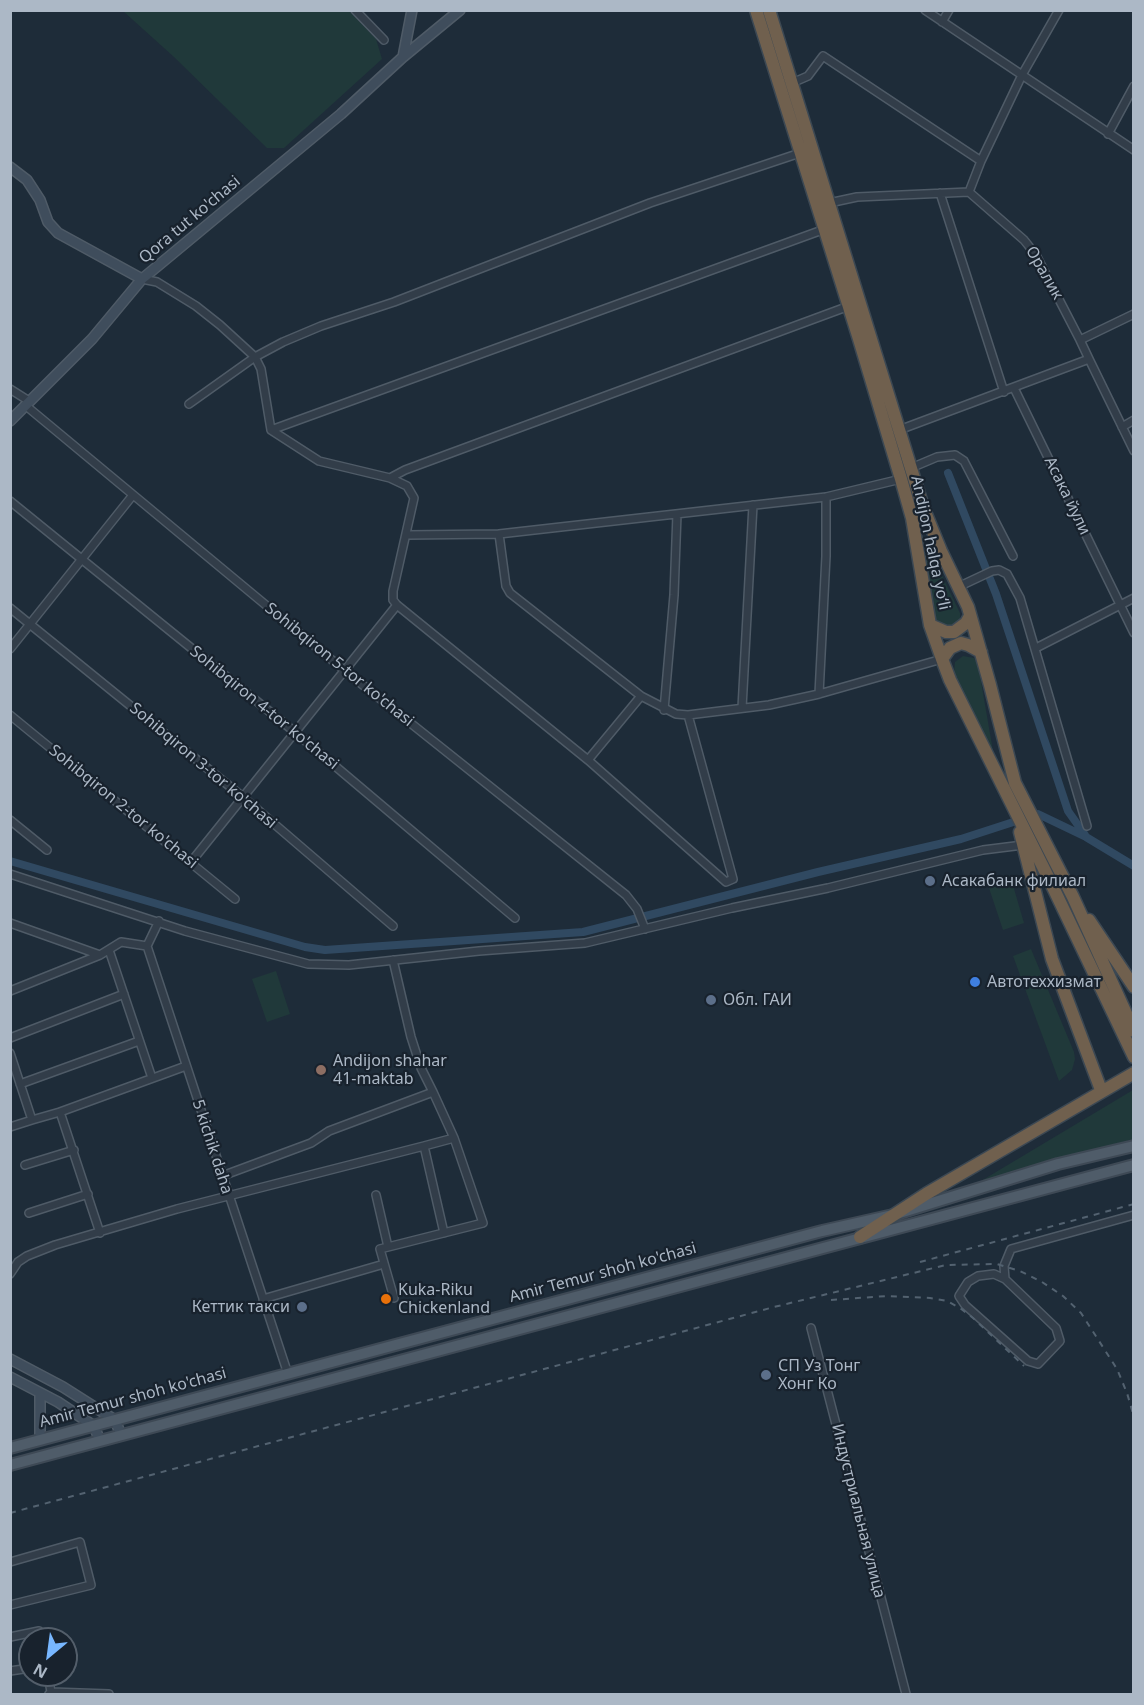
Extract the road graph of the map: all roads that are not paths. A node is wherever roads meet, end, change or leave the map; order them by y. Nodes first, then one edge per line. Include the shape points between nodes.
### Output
1 (355, 10) edge
2 (412, 10) edge
3 (460, 10) edge
4 (756, 10) edge
5 (769, 10) edge
6 (925, 10) edge
7 (949, 10) edge
8 (1059, 10) edge
9 (942, 22) junction
10 (384, 40) dead end
11 (403, 57) junction
12 (1022, 75) junction
13 (792, 82) junction
14 (1134, 86) edge
15 (1108, 134) junction
16 (1134, 150) edge
17 (800, 153) junction
18 (981, 161) junction
19 (10, 166) edge
20 (969, 192) junction
21 (940, 193) junction
22 (829, 203) junction
23 (825, 229) junction
24 (142, 279) junction
25 (849, 306) junction
26 (1134, 314) edge
27 (1080, 340) junction
28 (255, 357) junction
29 (1089, 359) junction
30 (1014, 388) junction
31 (10, 389) edge
32 (1004, 392) junction
33 (27, 403) junction
34 (189, 404) dead end
35 (1134, 420) edge
36 (10, 421) edge
37 (1122, 427) junction
38 (271, 430) junction
39 (899, 430) junction
40 (1134, 451) edge
41 (911, 468) junction
42 (390, 478) junction
43 (901, 479) junction
44 (134, 495) junction
45 (826, 497) junction
46 (10, 501) edge
47 (753, 505) junction
48 (678, 514) junction
49 (499, 534) junction
50 (407, 535) junction
51 (1013, 556) dead end
52 (82, 560) junction
53 (958, 587) junction
54 (1134, 598) edge
55 (1119, 604) junction
56 (398, 605) junction
57 (10, 608) edge
58 (970, 615) junction
59 (31, 625) junction
60 (930, 625) junction
61 (1134, 633) edge
62 (1036, 648) junction
63 (10, 649) edge
64 (981, 652) junction
65 (942, 659) junction
66 (344, 670) junction
67 (819, 694) junction
68 (641, 696) junction
69 (742, 708) junction
70 (664, 710) junction
71 (10, 715) edge
72 (688, 715) junction
73 (296, 733) junction
74 (588, 760) junction
75 (243, 798) junction
76 (1013, 807) junction
77 (10, 820) edge
78 (1087, 826) dead end
79 (1023, 845) junction
80 (47, 850) dead end
81 (191, 862) junction
82 (10, 874) edge
83 (1073, 897) junction
84 (235, 899) dead end
85 (515, 918) dead end
86 (159, 921) junction
87 (10, 923) edge
88 (393, 926) dead end
89 (645, 927) junction
90 (147, 946) junction
91 (109, 950) junction
92 (100, 955) junction
93 (393, 960) junction
94 (1134, 987) edge
95 (10, 991) edge
96 (124, 994) junction
97 (1126, 1024) edge
98 (10, 1038) edge
99 (139, 1041) junction
100 (10, 1053) edge
101 (1134, 1057) edge
102 (186, 1066) junction
103 (1133, 1074) edge
104 (152, 1078) junction
105 (20, 1084) junction
106 (1101, 1090) junction
107 (433, 1092) junction
108 (60, 1112) junction
109 (32, 1120) junction
110 (10, 1127) edge
111 (454, 1138) junction
112 (424, 1146) junction
113 (1134, 1146) edge
114 (74, 1150) junction
115 (25, 1165) dead end
116 (1134, 1165) edge
117 (222, 1176) junction
118 (88, 1194) junction
119 (376, 1195) dead end
120 (228, 1196) junction
121 (29, 1213) dead end
122 (893, 1215) junction
123 (1134, 1215) edge
124 (100, 1233) junction
125 (444, 1233) junction
126 (860, 1237) junction
127 (388, 1247) junction
128 (384, 1264) junction
129 (10, 1274) edge
130 (1005, 1279) junction
131 (394, 1298) dead end
132 (263, 1299) junction
133 (811, 1328) dead end
134 (10, 1359) edge
135 (288, 1374) junction
136 (10, 1377) edge
137 (40, 1393) junction
138 (115, 1420) junction
139 (94, 1425) junction
140 (121, 1435) junction
141 (40, 1440) junction
142 (100, 1441) junction
143 (10, 1448) edge
144 (10, 1465) edge
145 (10, 1562) edge
146 (10, 1605) edge
147 (50, 1693) edge
148 (108, 1695) edge
149 (906, 1695) edge

1 - 10 street
2 - 11 street
3 - 11 street, Qora tut ko'chasi
4 - 17 highway, Andijon halqa yo‘li
5 - 13 highway, Andijon halqa yo‘li
6 - 9 street
7 - 9 street
8 - 12 street
9 - 12 street
11 - 24 street, Qora tut ko'chasi via 341,114
12 - 15 street
12 - 18 street
13 - 18 street via 808,76 823,56
13 - 22 highway, Andijon halqa yo‘li
14 - 15 street
15 - 16 street
17 - 23 highway, Andijon halqa yo‘li
17 - 28 street via 650,203 394,302 321,326
18 - 20 street
19 - 24 street via 27,180 48,222 58,233
20 - 21 street
20 - 27 street, Оралик via 1036,255
21 - 22 street via 857,197
21 - 32 street
22 - 39 highway, Andijon halqa yo‘li
23 - 25 highway, Andijon halqa yo‘li
23 - 38 street
24 - 28 street via 157,282 196,306
24 - 33 street, Qora tut ko'chasi via 92,339
25 - 42 street
25 - 43 highway, Andijon halqa yo‘li
26 - 27 street
27 - 29 street
28 - 34 street
28 - 38 street via 261,369
29 - 30 street
29 - 37 street
30 - 32 street
30 - 55 street, Асака йули
31 - 33 street, Sohibqiron 5-tor ko'chasi
32 - 39 street
33 - 36 street, Qora tut ko'chasi
33 - 44 street, Sohibqiron 5-tor ko'chasi
35 - 37 street
37 - 40 street
38 - 42 street via 299,450 333,466
39 - 41 highway, Andijon halqa yo‘li
41 - 51 street via 937,457 955,455 964,460
41 - 53 highway, Andijon halqa yo‘li
42 - 50 street via 406,486 414,498
43 - 45 street
43 - 60 highway, Andijon halqa yo‘li via 912,518
44 - 52 street
44 - 66 street, Sohibqiron 5-tor ko'chasi
45 - 47 street
45 - 67 street
46 - 52 street, Sohibqiron 4-tor ko'chasi
47 - 48 street
47 - 69 street
48 - 49 street
48 - 70 street
49 - 50 street
49 - 68 street via 510,593
50 - 56 street via 393,591 393,600
52 - 59 street
52 - 73 street, Sohibqiron 4-tor ko'chasi
53 - 58 highway, Andijon halqa yo‘li
53 - 62 street via 992,570 1007,574 1020,598
54 - 55 street
55 - 61 street, Асака йули
55 - 62 street
56 - 66 street
56 - 74 street
57 - 59 street, Sohibqiron 3-tor ko'chasi
58 - 60 highway via 954,632
58 - 64 highway, Andijon halqa yo‘li
59 - 63 street
59 - 75 street, Sohibqiron 3-tor ko'chasi
60 - 65 highway, Andijon halqa yo‘li
62 - 78 street
64 - 65 highway via 961,643 950,648
64 - 83 highway, Andijon halqa yo‘li via 1015,783
65 - 67 street
65 - 76 highway, Andijon halqa yo‘li
66 - 73 street
66 - 89 street, Sohibqiron 5-tor ko'chasi via 626,895
67 - 69 street
68 - 70 street
68 - 74 street
69 - 72 street
70 - 72 street
71 - 81 street, Sohibqiron 2-tor ko'chasi
72 - 74 street via 733,879 726,882
73 - 75 street
73 - 85 street, Sohibqiron 4-tor ko'chasi
75 - 81 street
75 - 88 street, Sohibqiron 3-tor ko'chasi
76 - 79 highway
76 - 97 highway, Andijon halqa yo‘li
77 - 80 street
79 - 89 street via 983,850
79 - 106 highway via 1052,959
81 - 84 street, Sohibqiron 2-tor ko'chasi
82 - 86 street
83 - 94 highway
83 - 97 highway, Andijon halqa yo‘li
86 - 90 street
86 - 93 street via 308,964
87 - 92 street
89 - 93 street via 585,943
90 - 91 street via 121,942
90 - 102 street, 5 kichik daha
91 - 92 street
91 - 96 street
92 - 95 street
93 - 107 street via 411,1037
96 - 98 street
96 - 99 street
97 - 101 highway, Andijon halqa yo‘li
99 - 104 street
99 - 105 street
100 - 105 street
102 - 104 street
102 - 117 street, 5 kichik daha
103 - 106 highway
104 - 108 street
105 - 109 street
106 - 122 highway
107 - 111 street
107 - 117 street
108 - 109 street
108 - 114 street
109 - 110 street
111 - 112 street
111 - 125 street via 483,1223
112 - 120 street
112 - 125 street
113 - 122 main road, Amir Temur shoh ko'chasi via 1058,1164
114 - 115 street
114 - 118 street
116 - 126 main road, Amir Temur shoh ko'chasi
117 - 120 street, 5 kichik daha
118 - 121 street
118 - 124 street
119 - 127 street
120 - 124 street
120 - 132 street, 5 kichik daha
122 - 126 highway
122 - 135 main road, Amir Temur shoh ko'chasi
123 - 130 street via 1011,1249 1004,1266
124 - 129 street via 27,1256
125 - 127 street
126 - 140 main road, Amir Temur shoh ko'chasi
127 - 128 street via 380,1249
128 - 131 street
128 - 132 street
130 - 130 street via 1056,1328 1060,1341 1038,1364 1028,1361 959,1296 968,1282 978,1276 994,1274
132 - 135 street, 5 kichik daha
133 - 149 street, Индустриальная улица
134 - 138 street
135 - 138 main road, Amir Temur shoh ko'chasi
136 - 137 street
137 - 139 street
137 - 141 street
138 - 139 main road, Amir Temur shoh ko'chasi
138 - 140 street
139 - 141 main road, Amir Temur shoh ko'chasi
139 - 142 street
140 - 142 main road, Amir Temur shoh ko'chasi
141 - 143 main road, Amir Temur shoh ko'chasi
142 - 144 main road, Amir Temur shoh ko'chasi
145 - 146 street via 80,1542 91,1585
147 - 148 street

